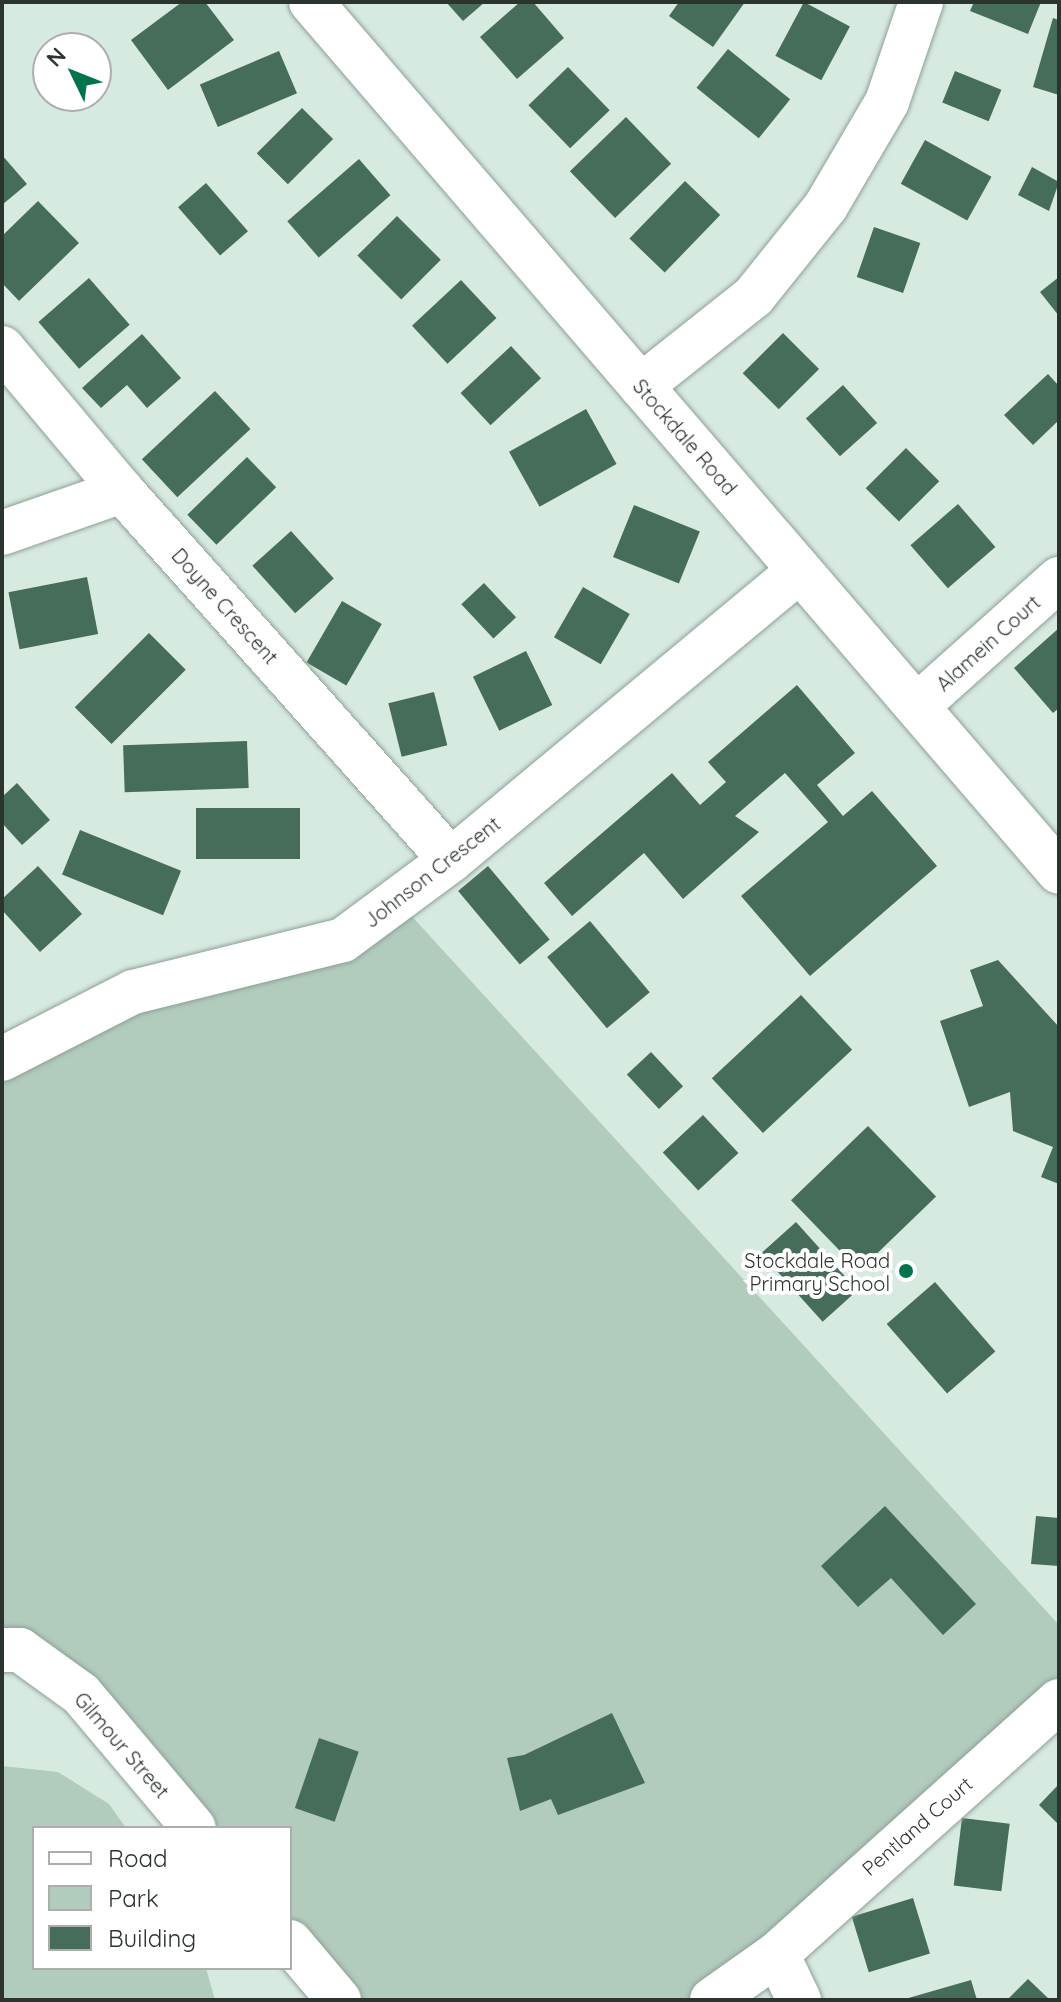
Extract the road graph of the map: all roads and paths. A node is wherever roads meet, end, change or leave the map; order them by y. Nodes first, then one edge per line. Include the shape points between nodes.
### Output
1 (311, 2) edge
2 (921, 2) edge
3 (2, 348) edge
4 (641, 386) junction
5 (122, 491) junction
6 (2, 533) edge
7 (799, 571) junction
8 (1059, 579) edge
9 (917, 706) junction
10 (451, 860) junction
11 (1059, 872) edge
12 (2, 1059) edge
13 (2, 1650) edge
14 (1059, 1701) edge
15 (192, 1826) edge
16 (292, 1944) edge
17 (777, 1954) junction
18 (339, 2000) edge
19 (712, 2000) edge
20 (799, 2000) edge

1 - 4 street, Stockdale Road
2 - 4 street via 887,102 826,206 754,296
3 - 5 street, Doyne Crescent
4 - 7 street, Stockdale Road
5 - 6 street
5 - 10 street, Doyne Crescent
7 - 9 street, Stockdale Road
7 - 10 street, Johnson Crescent
8 - 9 street, Alamein Court
9 - 11 street, Stockdale Road
10 - 12 street, Johnson Crescent via 343,940 133,992
13 - 15 street, Gilmour Street via 20,1650 81,1694
14 - 17 street, Pentland Court
16 - 18 street
17 - 19 street
17 - 20 street

